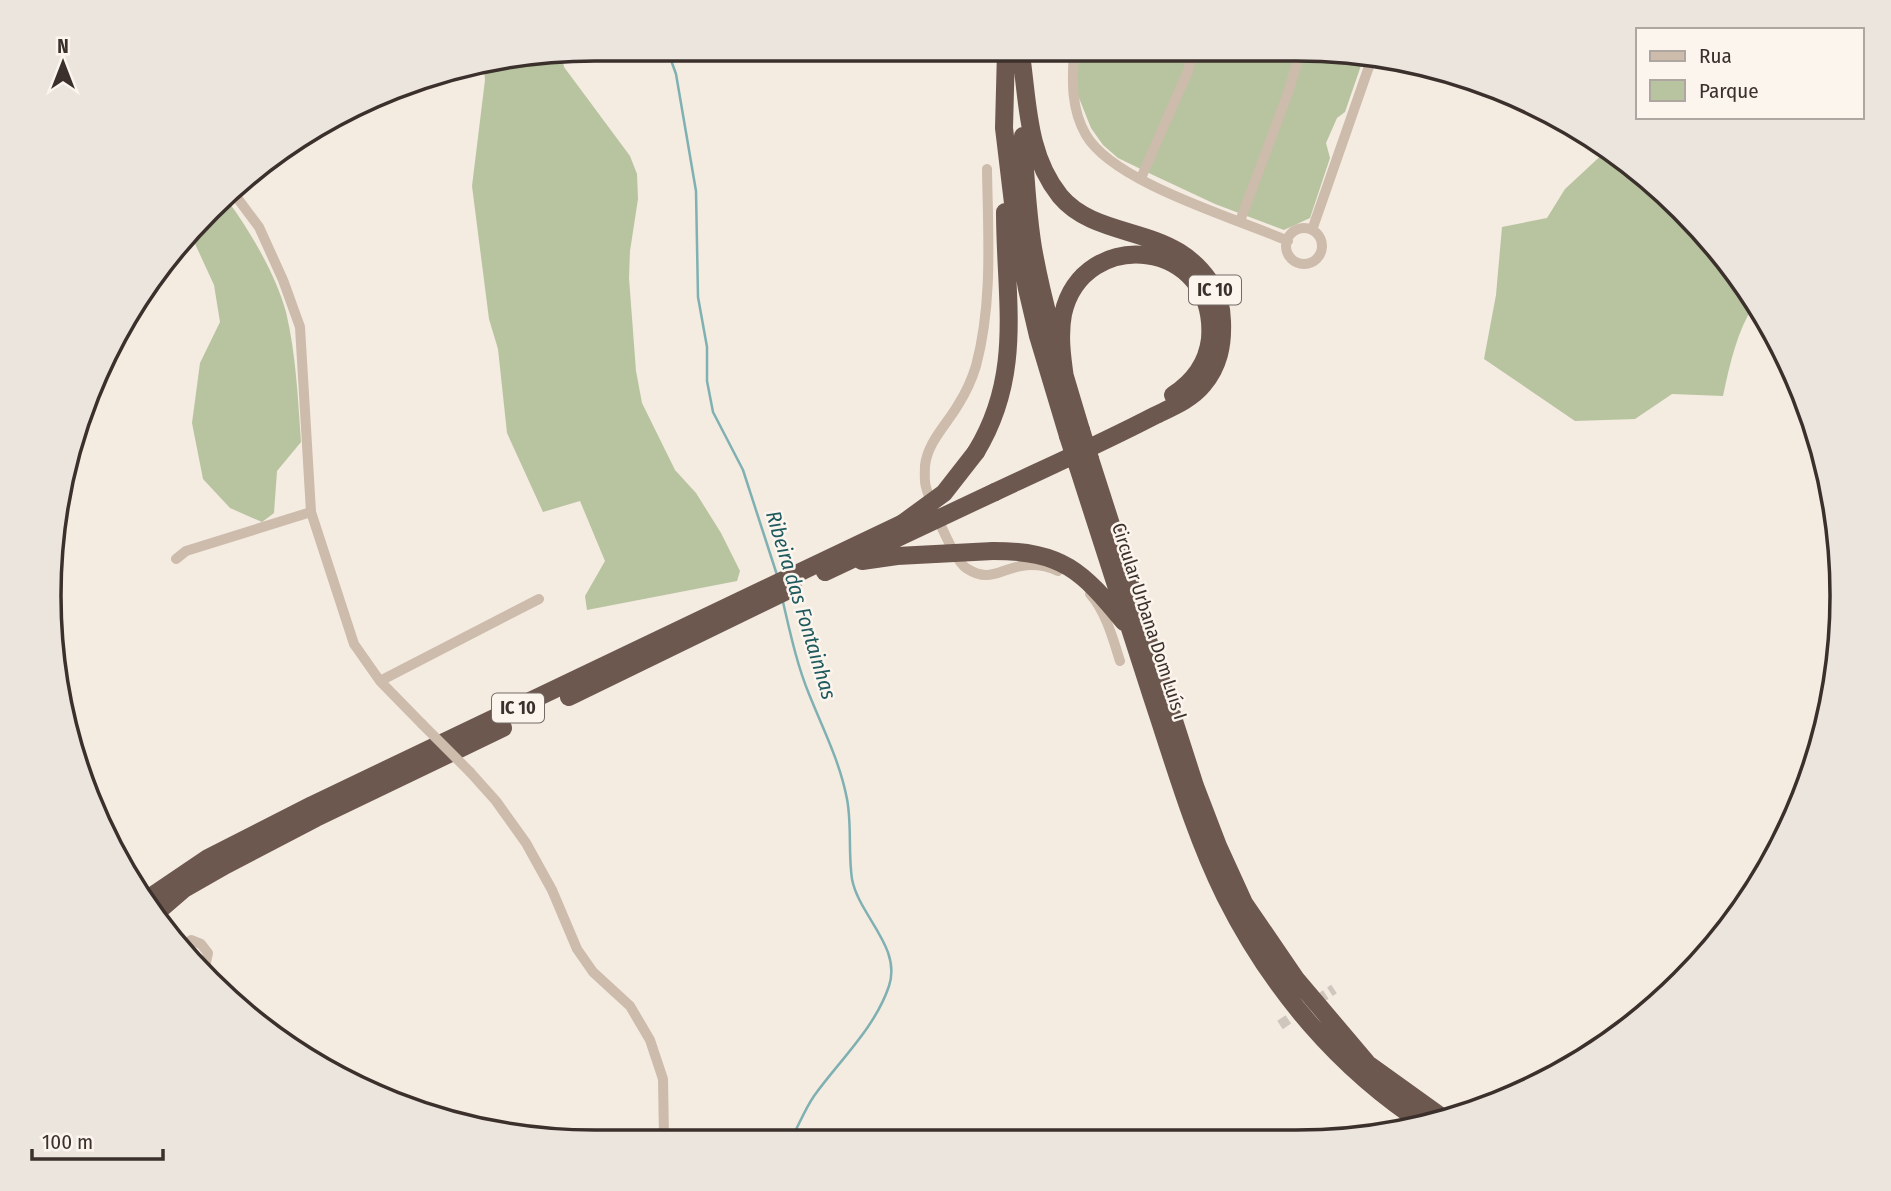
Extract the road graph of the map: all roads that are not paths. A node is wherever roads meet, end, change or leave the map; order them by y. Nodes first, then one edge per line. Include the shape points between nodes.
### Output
1 (1015, 61) edge
2 (1017, 61) edge
3 (1018, 61) edge
4 (1074, 61) edge
5 (1190, 61) edge
6 (1297, 61) edge
7 (1369, 67) edge
8 (1004, 128) junction
9 (987, 169) dead end
10 (1141, 178) junction
11 (238, 199) edge
12 (1240, 221) junction
13 (1312, 230) junction
14 (1288, 241) junction
15 (1065, 378) junction
16 (1074, 433) junction
17 (1084, 461) junction
18 (993, 487) junction
19 (311, 512) junction
20 (903, 523) junction
21 (176, 559) dead end
22 (825, 572) junction
23 (540, 599) dead end
24 (1130, 628) junction
25 (1120, 661) dead end
26 (380, 681) junction
27 (154, 895) edge
28 (162, 908) edge
29 (191, 940) dead end
30 (206, 961) edge
31 (1435, 1112) edge
32 (1414, 1116) edge
33 (664, 1130) edge

1 - 8 highway, Circular Urbana Dom Luís I
2 - 15 highway, Circular Urbana Dom Luís I via 1029,218 1040,284
3 - 18 highway, IC 10 via 1035,151 1061,197 1086,217 1177,251 1200,268 1213,286 1222,314 1223,340 1216,368 1201,388 1181,402 1123,433
4 - 10 street via 1072,91 1086,136 1103,157
5 - 10 street
6 - 12 street
7 - 13 street
8 - 16 highway, Circular Urbana Dom Luís I via 1027,289 1048,371
8 - 20 highway, IC 10, bridge via 1008,368 994,418 976,452 944,493
9 - 25 street via 983,330 975,369 925,462 925,485 962,566 980,576 1021,566 1049,567 1074,578 1096,601
10 - 12 street
11 - 19 street via 259,227 300,327
12 - 14 street
13 - 14 street via 1294,232
13 - 14 street via 1322,246 1312,262 1295,261 1287,250
15 - 16 highway, Circular Urbana Dom Luís I
15 - 18 highway, IC 10 via 1063,314 1074,288 1090,270 1119,257 1153,256 1175,263 1197,284 1211,324 1209,350 1198,373 1177,393
16 - 17 highway, Circular Urbana Dom Luís I, bridge
17 - 24 highway, Circular Urbana Dom Luís I
17 - 31 highway, Circular Urbana Dom Luís I via 1195,786 1244,903 1296,979 1368,1064
18 - 20 highway, IC 10, bridge
18 - 22 highway, IC 10, bridge
19 - 21 street via 187,551
19 - 26 street via 354,644
20 - 27 highway, IC 10 / IC 10 via 312,805 208,858
22 - 24 highway, IC 10, bridge via 884,557 993,551 1045,556 1074,569
22 - 28 highway, IC 10 via 316,818 184,889
23 - 26 street
24 - 32 highway, Circular Urbana Dom Luís I via 1206,853 1247,936 1272,976 1320,1035 1363,1079
26 - 33 street, bridge via 496,801 552,890 577,949 593,972 630,1006 650,1040 663,1079
29 - 30 street via 208,953

